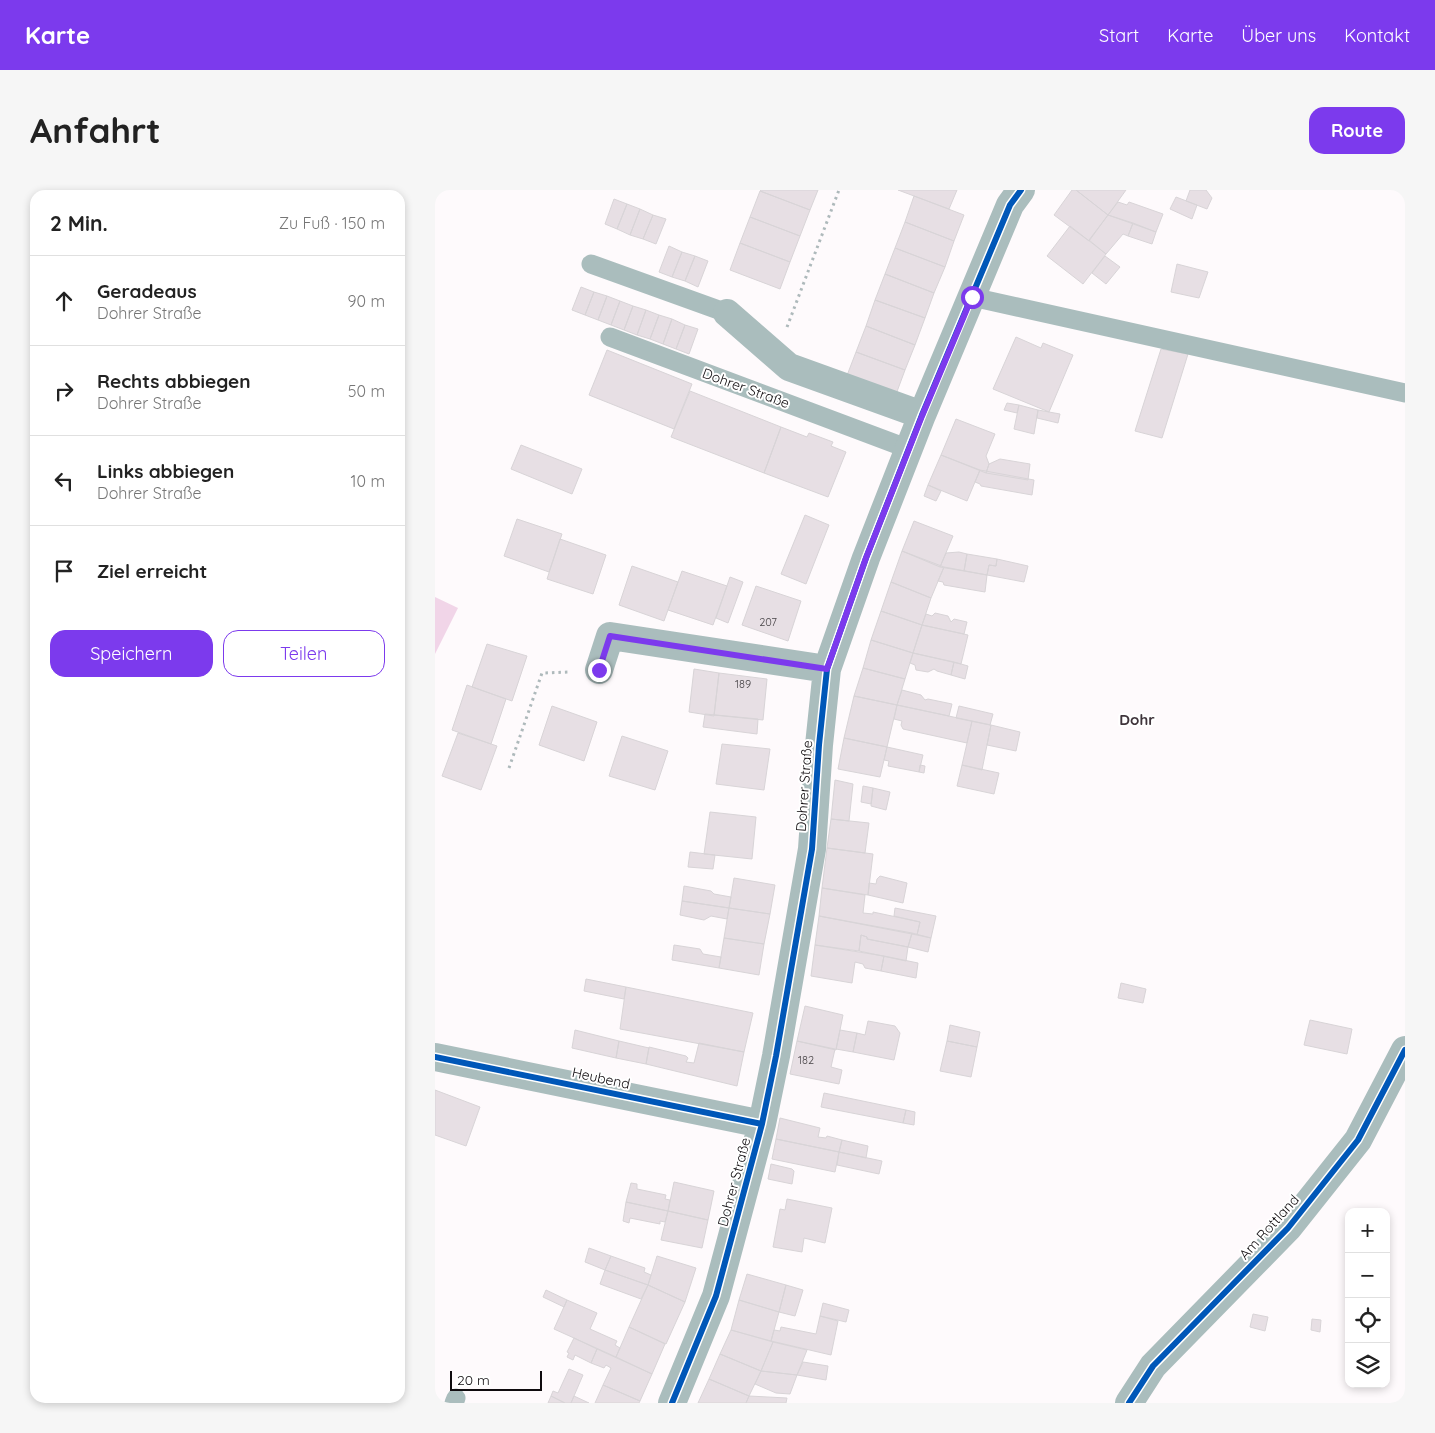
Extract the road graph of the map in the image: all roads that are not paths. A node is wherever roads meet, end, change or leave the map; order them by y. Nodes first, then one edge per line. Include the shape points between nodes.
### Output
1 (1012, 195) edge
2 (591, 264) dead end
3 (972, 297) junction
4 (727, 313) joint
5 (610, 337) dead end
6 (1405, 393) edge
7 (922, 416) junction
8 (909, 449) junction
9 (827, 669) junction
10 (599, 670) road end
11 (1405, 1050) edge
12 (435, 1057) edge
13 (762, 1124) junction
14 (672, 1403) edge
15 (1129, 1403) edge

1 - 3 street, Dohrer Straße
2 - 4 lane
3 - 6 lane
3 - 7 street, Dohrer Straße
4 - 7 street via 789,367
5 - 8 lane, Dohrer Straße
7 - 8 street, Dohrer Straße
8 - 9 street, Dohrer Straße
9 - 10 street via 610,636
9 - 13 street, Dohrer Straße via 812,849
11 - 15 street, Am Rottland via 1358,1140 1288,1228 1153,1366
12 - 13 street, Heubend
13 - 14 street, Dohrer Straße via 716,1296

